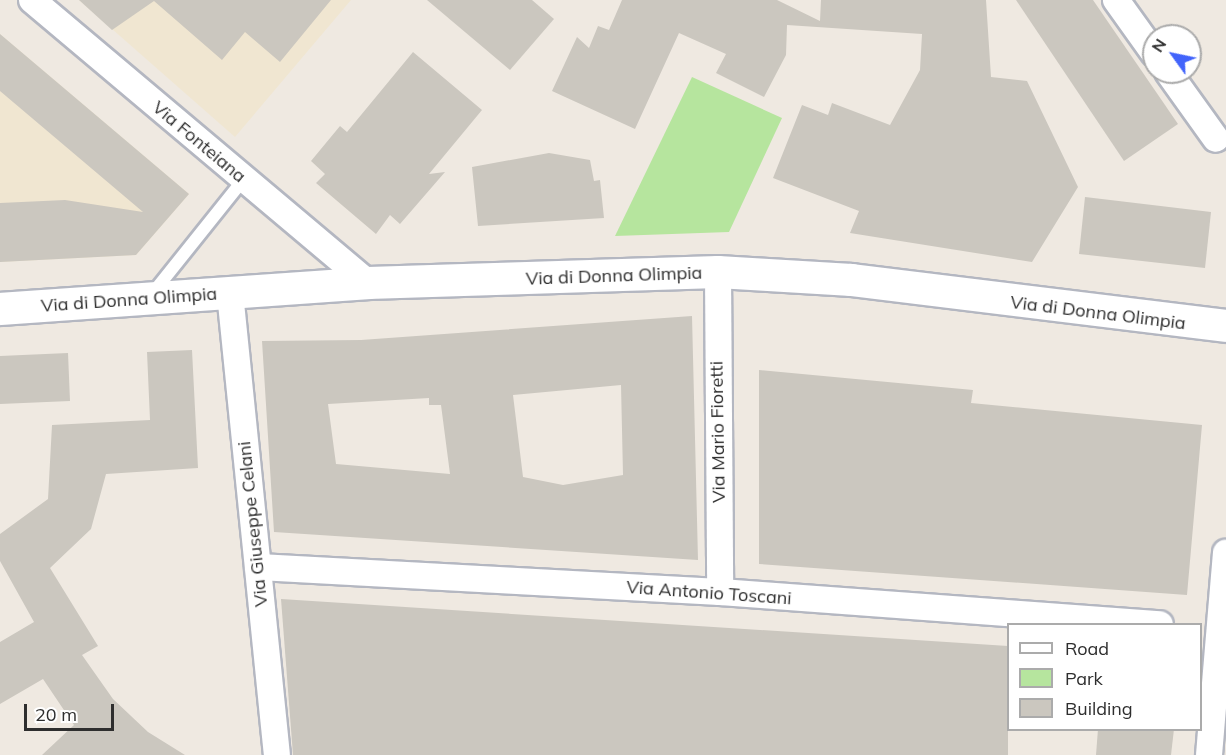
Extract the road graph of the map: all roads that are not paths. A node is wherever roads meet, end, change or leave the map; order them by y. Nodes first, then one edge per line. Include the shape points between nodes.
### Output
1 (32, 0) edge
2 (1116, 0) edge
3 (1142, 36) edge
4 (1177, 84) edge
5 (1216, 139) dead end
6 (243, 180) junction
7 (718, 272) junction
8 (368, 283) junction
9 (230, 293) junction
10 (149, 298) junction
11 (0, 309) edge
12 (1226, 326) edge
13 (1226, 553) edge
14 (258, 567) junction
15 (720, 592) junction
16 (1146, 623) edge
17 (1210, 628) edge
18 (1221, 685) edge
19 (277, 755) edge
20 (1209, 755) edge

1 - 6 street, Via Fonteiana
2 - 3 street
4 - 5 street
6 - 8 street, Via Fonteiana
6 - 10 lane
7 - 8 street, Via di Donna Olimpia
7 - 12 street, Via di Donna Olimpia via 852,280
7 - 15 street, Via Mario Fioretti
8 - 9 street, Via di Donna Olimpia
9 - 10 street, Via di Donna Olimpia
9 - 14 street, Via Giuseppe Celani
10 - 11 street, Via di Donna Olimpia
13 - 17 street
14 - 15 street, Via Antonio Toscani
14 - 19 street, Via Giuseppe Celani
15 - 16 street, Via Antonio Toscani
17 - 18 street
18 - 20 street

